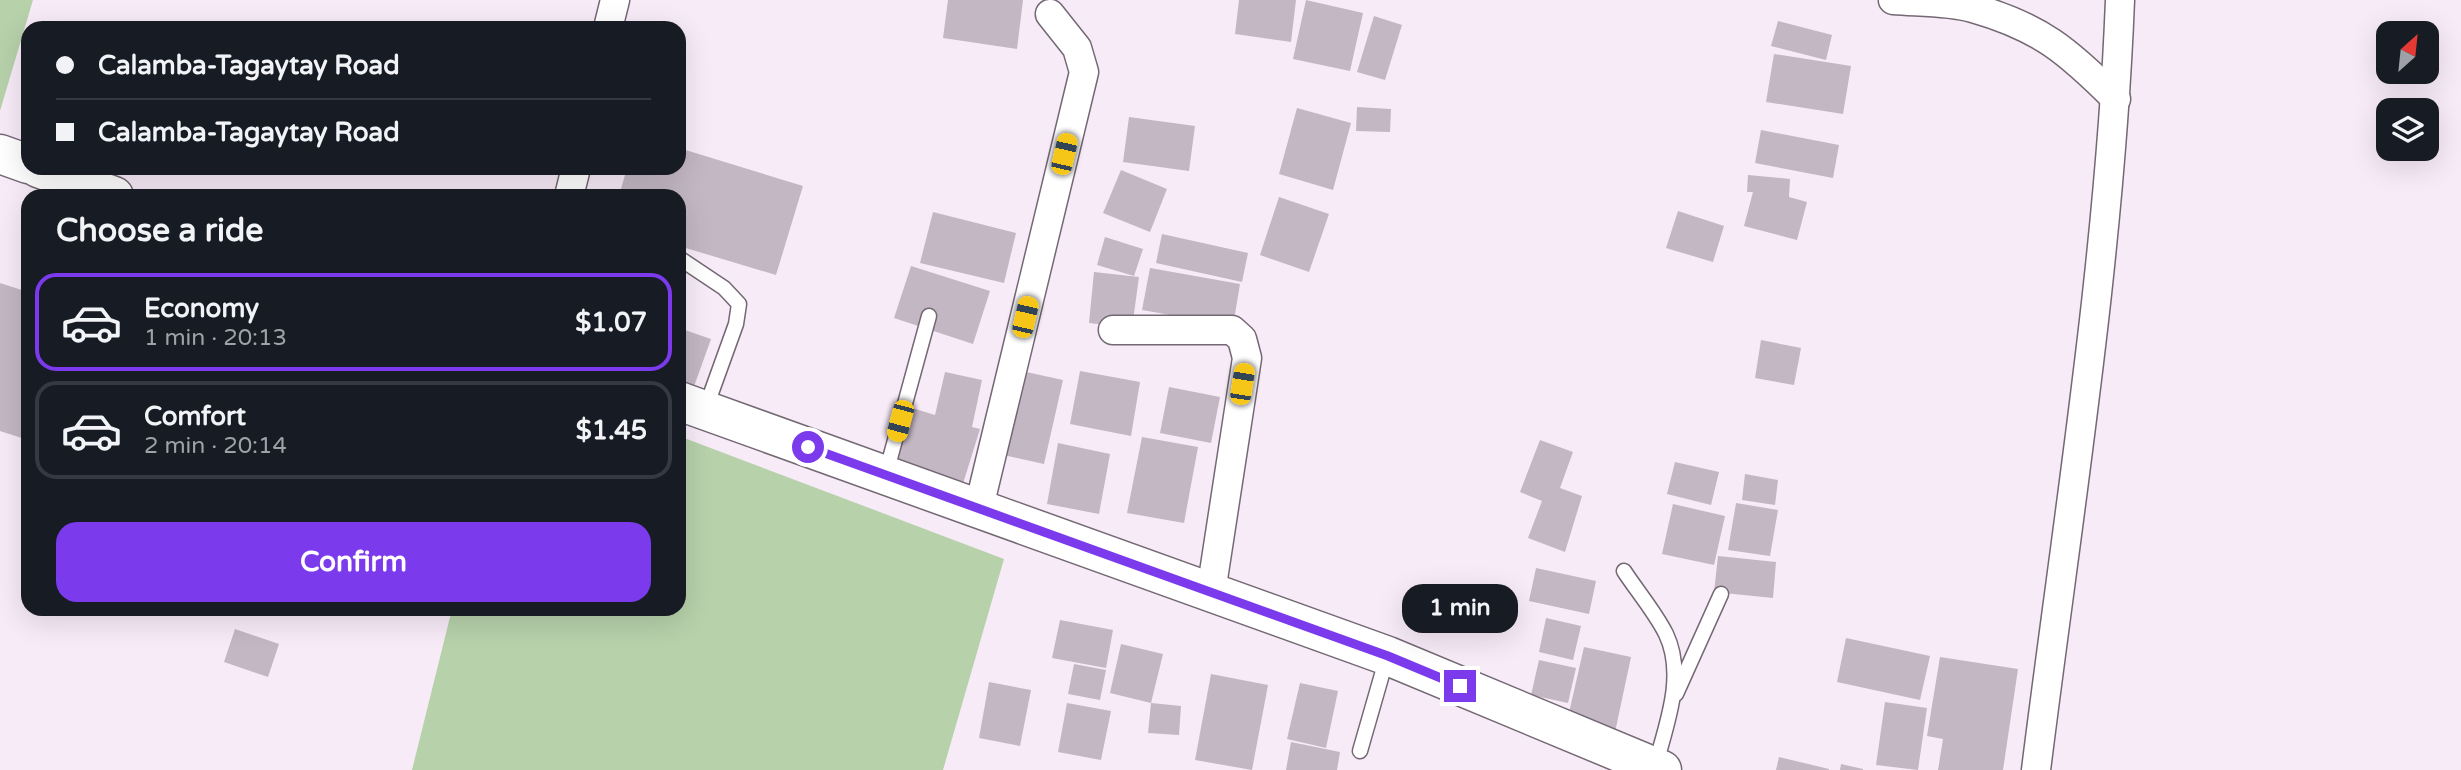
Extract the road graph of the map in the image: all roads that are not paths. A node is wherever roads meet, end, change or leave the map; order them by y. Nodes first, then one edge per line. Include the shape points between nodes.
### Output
1 (615, 0) edge
2 (1893, 0) edge
3 (2120, 0) edge
4 (1049, 14) dead end
5 (610, 21) edge
6 (2116, 99) junction
7 (0, 154) edge
8 (21, 162) edge
9 (57, 175) edge
10 (95, 189) edge
11 (686, 263) edge
12 (929, 316) dead end
13 (1113, 330) dead end
14 (692, 406) edge
15 (885, 474) junction
16 (979, 507) junction
17 (1624, 571) dead end
18 (1211, 592) junction
19 (1721, 594) dead end
20 (1388, 656) junction
21 (1671, 705) junction
22 (1360, 751) dead end
23 (1658, 769) edge
24 (2036, 770) edge

1 - 5 street
2 - 6 street via 1971,7 2042,34 2076,59
3 - 6 street
4 - 16 street via 1077,48 1084,72
6 - 24 street
7 - 8 main road
9 - 10 main road
11 - 14 lane via 739,304 736,324
12 - 15 lane
13 - 18 street via 1232,330 1242,339 1247,358
14 - 15 main road
15 - 16 main road
16 - 18 main road
17 - 21 lane via 1667,635 1675,674
18 - 20 main road
19 - 21 lane
20 - 22 lane
20 - 23 main road via 1602,753
21 - 23 lane

